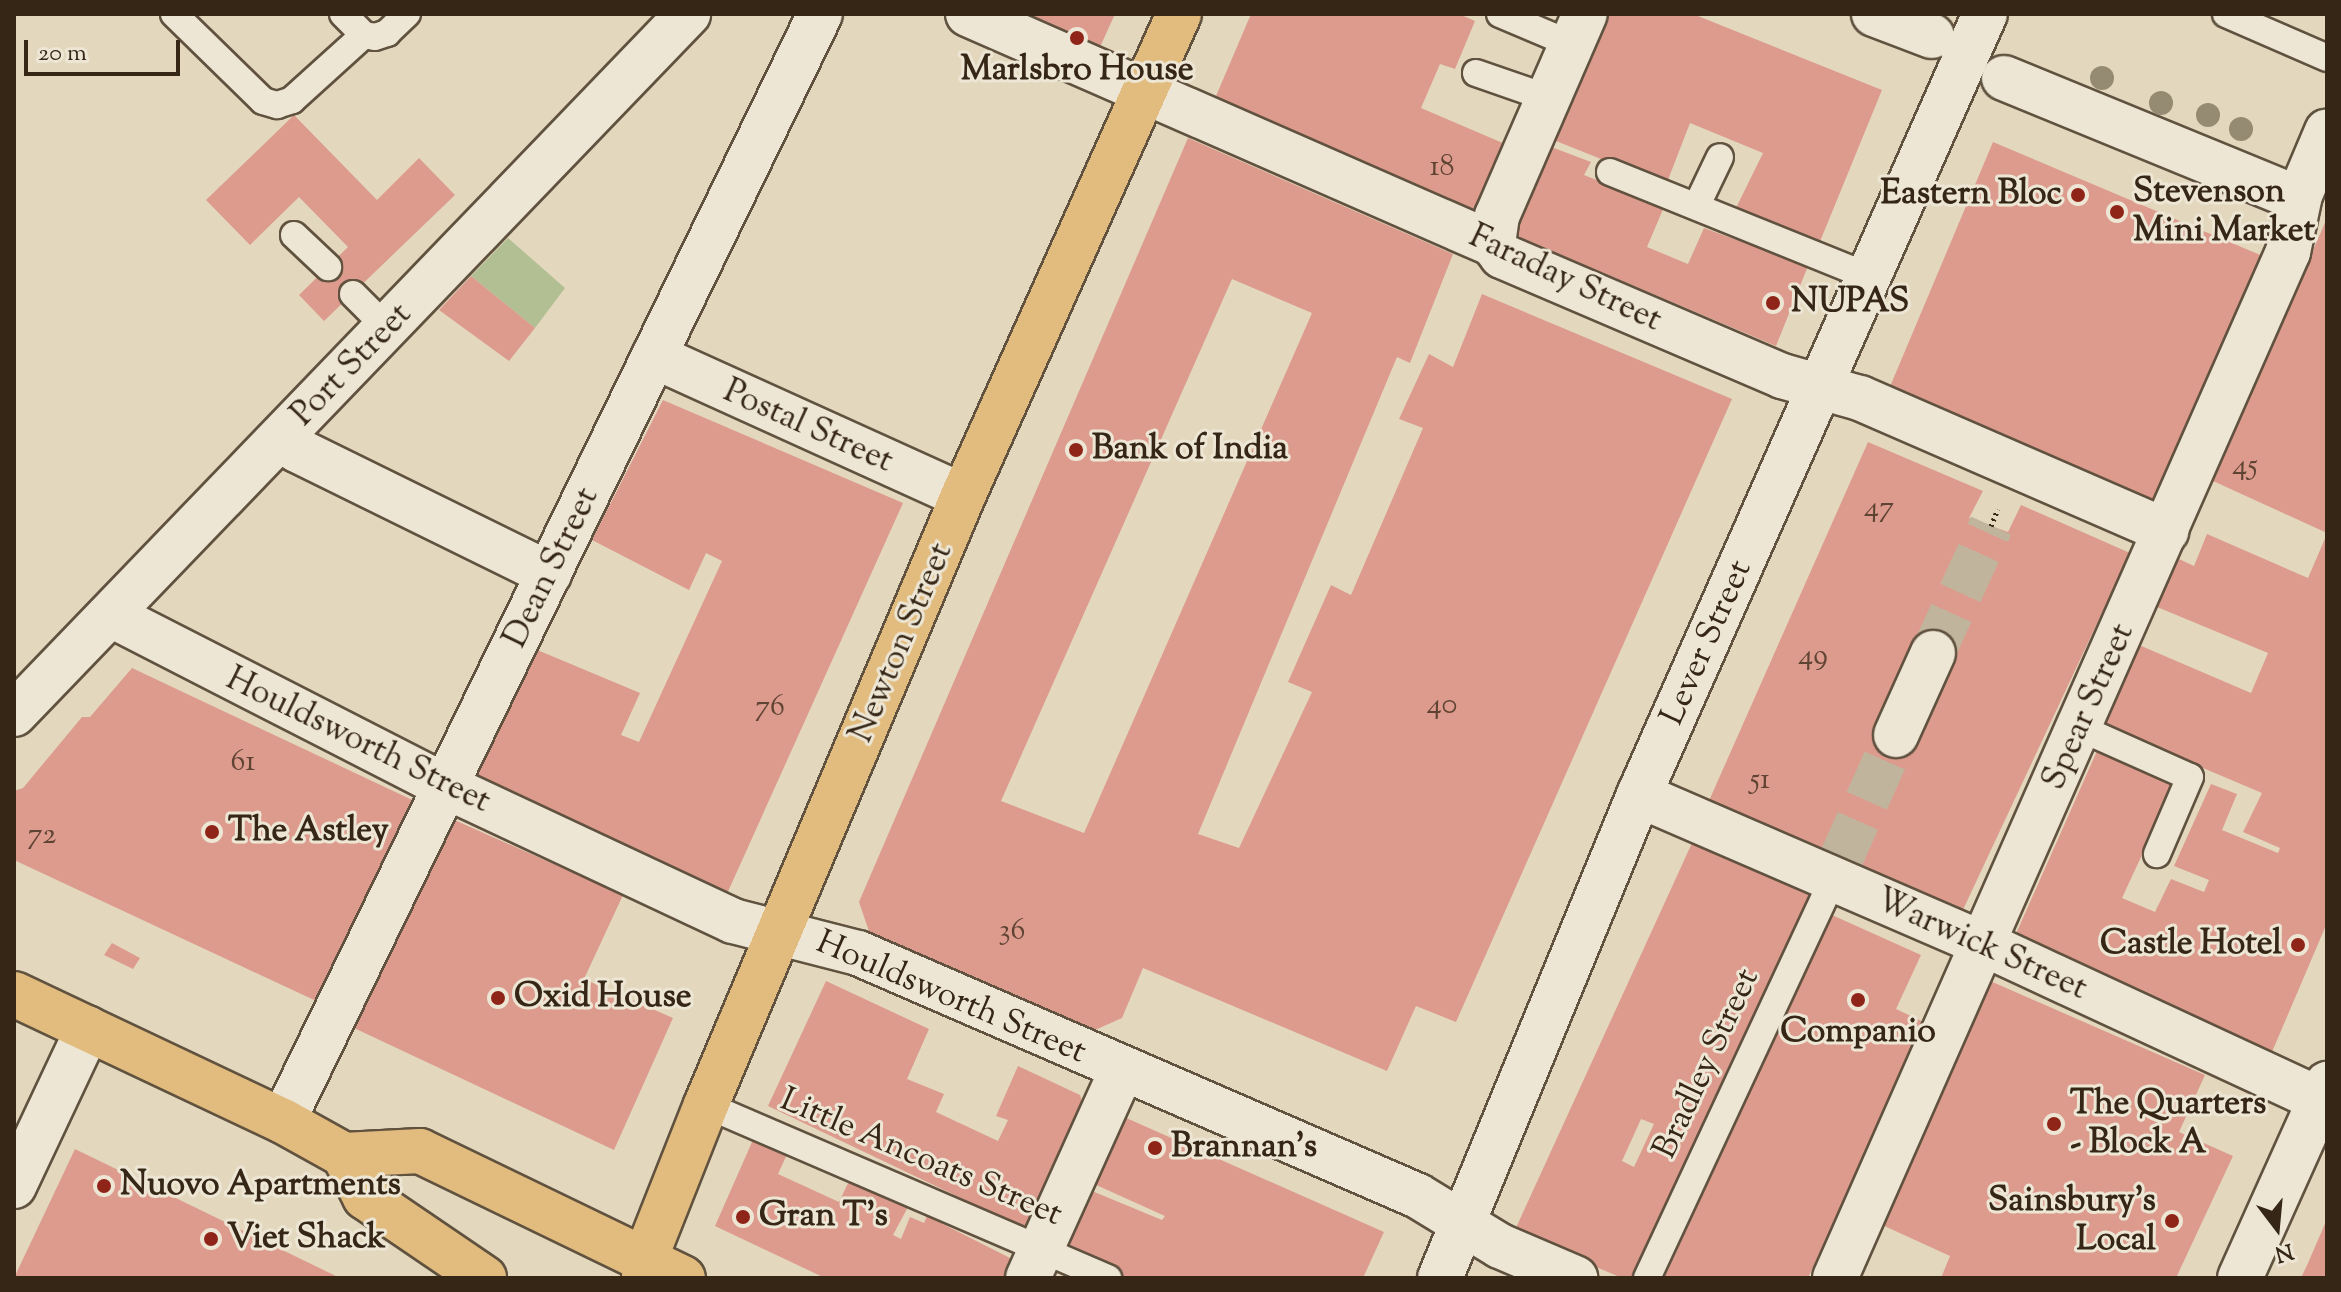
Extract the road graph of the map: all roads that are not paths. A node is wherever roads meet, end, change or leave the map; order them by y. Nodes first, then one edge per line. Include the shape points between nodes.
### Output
1 (174, 14) edge
2 (343, 14) edge
3 (407, 14) edge
4 (688, 14) edge
5 (820, 14) edge
6 (968, 14) edge
7 (1179, 14) edge
8 (1500, 14) edge
9 (1874, 14) edge
10 (1985, 14) edge
11 (2226, 14) edge
12 (1578, 29) edge
13 (364, 35) junction
14 (1932, 36) dead end
15 (2327, 58) edge
16 (1476, 73) dead end
17 (2004, 78) dead end
18 (1143, 92) junction
19 (1548, 98) junction
20 (2325, 142) edge
21 (1720, 157) dead end
22 (1610, 172) dead end
23 (2285, 193) dead end
24 (1697, 205) junction
25 (294, 235) dead end
26 (1493, 244) junction
27 (328, 267) dead end
28 (1870, 277) junction
29 (353, 294) dead end
30 (387, 328) junction
31 (654, 356) junction
32 (1823, 385) junction
33 (282, 438) junction
34 (963, 496) junction
35 (2166, 531) junction
36 (549, 574) junction
37 (111, 615) junction
38 (1933, 653) tunnel mouth
39 (14, 714) edge
40 (2080, 728) junction
41 (1896, 735) tunnel mouth
42 (445, 786) junction
43 (1639, 795) junction
44 (2157, 854) dead end
45 (1832, 881) junction
46 (781, 930) junction
47 (1985, 944) junction
48 (14, 994) edge
49 (88, 1029) junction
50 (1108, 1054) junction
51 (2325, 1095) edge
52 (706, 1105) junction
53 (283, 1121) junction
54 (344, 1155) junction
55 (14, 1186) edge
56 (1464, 1223) junction
57 (1035, 1263) edge
58 (644, 1268) edge
59 (484, 1278) edge
60 (683, 1278) edge
61 (1108, 1278) edge
62 (1440, 1278) edge
63 (1575, 1278) edge
64 (1647, 1278) edge
65 (1835, 1278) edge
66 (2240, 1278) edge

1 - 13 lane via 263,101 277,105 292,100
2 - 13 lane
3 - 13 lane via 387,33
4 - 30 street, Port Street
5 - 31 street, Dean Street
6 - 18 street, Faraday Street
7 - 18 main road, Newton Street
8 - 12 lane
9 - 14 street
10 - 28 street, Lever Street
11 - 15 lane
12 - 19 street
16 - 19 lane
17 - 23 street
18 - 26 street, Faraday Street
18 - 34 main road, Newton Street
19 - 26 street via 1497,216
20 - 35 street, Spear Street via 2300,195 2288,252
21 - 24 lane
22 - 24 lane
24 - 28 lane
25 - 27 lane
26 - 32 street, Faraday Street via 1502,256 1782,376
28 - 32 street, Lever Street
29 - 30 lane
30 - 33 street, Port Street
31 - 34 street, Postal Street
31 - 36 street, Dean Street
32 - 35 street, Faraday Street
32 - 43 street, Lever Street
33 - 36 street
33 - 37 street, Port Street
34 - 46 main road, Newton Street
35 - 40 street, Spear Street
36 - 42 street, Dean Street
37 - 39 street, Port Street
37 - 42 street, Houldsworth Street
38 - 41 street
40 - 44 lane via 2190,777
40 - 47 street, Spear Street
42 - 46 street, Houldsworth Street via 733,921
42 - 53 street, Dean Street
43 - 45 street, Warwick Street
43 - 56 street, Lever Street
45 - 47 street, Warwick Street
45 - 64 lane, Bradley Street
46 - 50 street, Houldsworth Street via 853,938
46 - 52 main road, Newton Street
47 - 51 street, Warwick Street
47 - 65 street, Spear Street
48 - 49 main road
49 - 53 main road
49 - 55 street
50 - 56 street, Houldsworth Street via 1418,1196
50 - 57 street
51 - 66 street
52 - 57 lane, Little Ancoats Street
52 - 58 main road, Newton Street
53 - 54 main road
54 - 58 main road via 420,1151
54 - 59 main road via 365,1197
56 - 62 street, Lever Street
56 - 63 street, Houldsworth Street via 1500,1246
57 - 61 lane, Little Ancoats Street
58 - 60 main road

